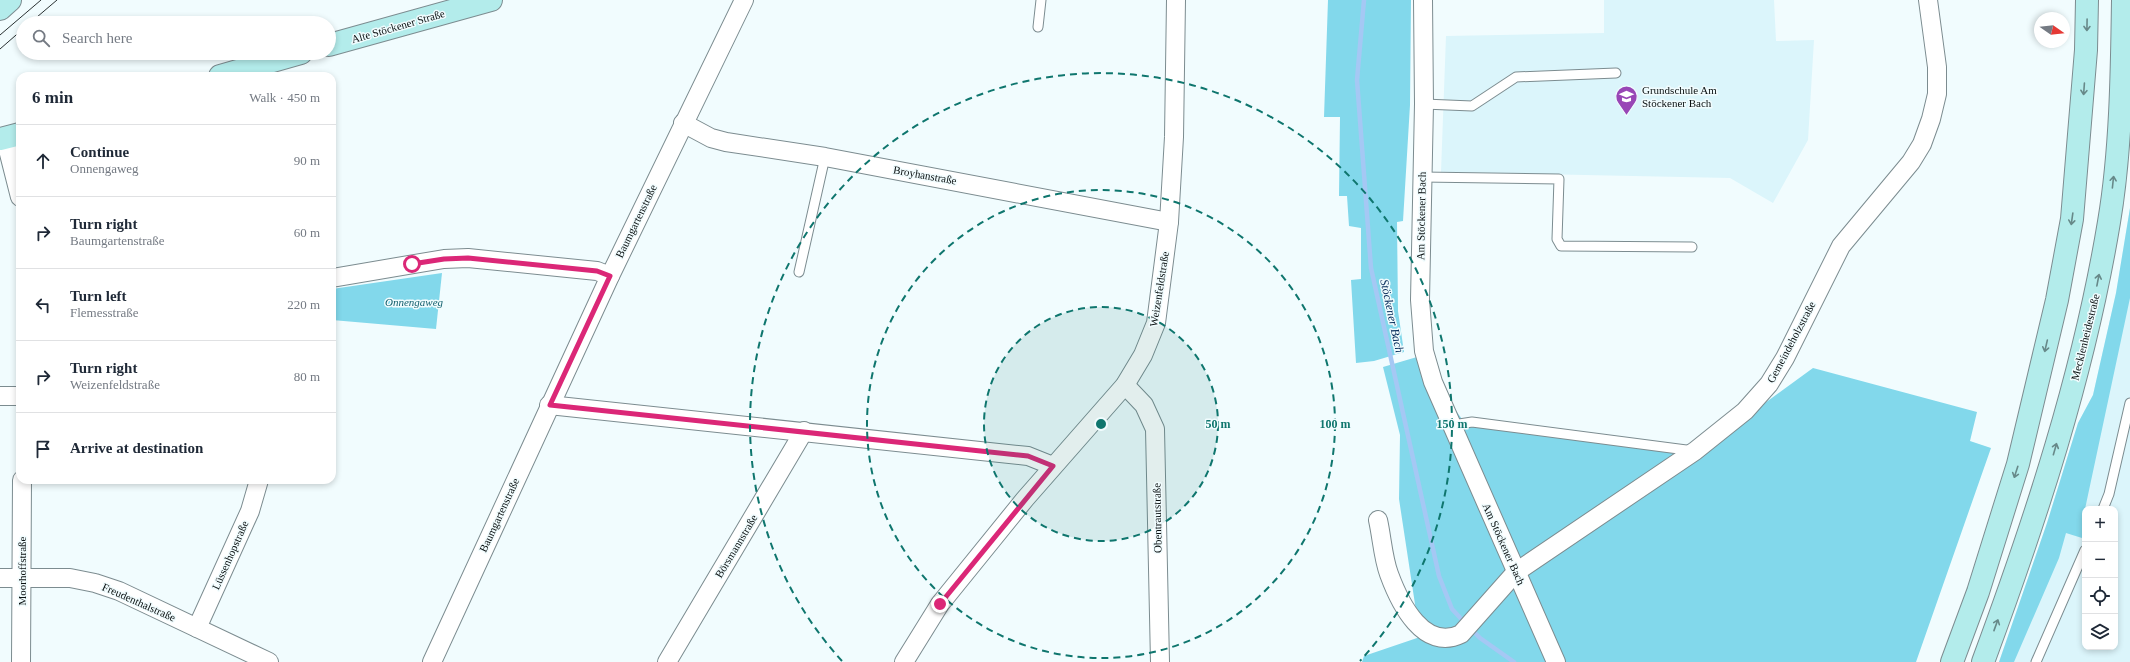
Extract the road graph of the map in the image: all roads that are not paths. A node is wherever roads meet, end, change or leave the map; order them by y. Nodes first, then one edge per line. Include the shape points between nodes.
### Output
1 (10, 0) edge
2 (491, 0) edge
3 (744, 0) edge
4 (1041, 0) edge
5 (1176, 0) edge
6 (1423, 0) edge
7 (1928, 0) edge
8 (2087, 0) edge
9 (2123, 0) edge
10 (0, 9) edge
11 (1038, 27) dead end
12 (336, 43) edge
13 (2126, 58) edge
14 (283, 60) edge
15 (254, 71) edge
16 (1616, 73) dead end
17 (1424, 104) junction
18 (683, 123) junction
19 (8, 137) edge
20 (825, 157) junction
21 (16, 177) edge
22 (1422, 177) junction
23 (1169, 222) junction
24 (1692, 247) dead end
25 (799, 272) dead end
26 (610, 276) junction
27 (336, 277) edge
28 (1124, 385) junction
29 (0, 396) edge
30 (16, 396) edge
31 (2130, 404) edge
32 (550, 405) junction
33 (1453, 426) junction
34 (804, 431) junction
35 (1695, 451) junction
36 (1053, 466) junction
37 (22, 484) edge
38 (258, 484) edge
39 (2104, 506) edge
40 (1378, 520) dead end
41 (2082, 557) edge
42 (1516, 572) junction
43 (0, 578) edge
44 (22, 578) junction
45 (197, 628) junction
46 (21, 662) edge
47 (269, 662) edge
48 (432, 662) edge
49 (667, 662) edge
50 (904, 662) edge
51 (1160, 662) edge
52 (1556, 662) edge
53 (1952, 662) edge
54 (1983, 662) edge
55 (2036, 662) edge

1 - 10 main road
2 - 12 main road, Alte Stöckener Straße
3 - 18 street, Baumgartenstraße
4 - 11 lane
5 - 23 street, Weizenfeldstraße via 1174,136
6 - 17 street, Am Stöckener Bach
7 - 35 street, Gemeindeholzstraße via 1937,67 1936,94 1922,144 1911,162 1841,246 1785,358 1769,384 1745,411
8 -> 53 main road via 2086,50 2074,197 2057,300 2018,464 1978,592
9 - 13 main road, Mecklenheidestraße
54 -> 13 main road, Mecklenheidestraße via 2042,496 2092,312 2110,220
14 - 15 main road
16 - 17 lane via 1516,77 1472,106
17 - 22 street, Am Stöckener Bach
18 - 20 street, Broyhanstraße via 711,138
18 - 26 street, Baumgartenstraße
19 - 21 street
20 - 23 street, Broyhanstraße
20 - 25 lane
22 - 24 lane via 1559,179 1557,239 1561,246
22 - 33 street, Am Stöckener Bach via 1421,328 1424,351 1433,382
23 - 28 street, Weizenfeldstraße via 1156,323 1143,355
26 - 27 street via 597,271 468,258 444,259
26 - 32 street, Baumgartenstraße
28 - 36 street, Weizenfeldstraße
28 - 51 street, Obentrautstraße via 1144,405 1155,430
29 - 30 street
31 - 39 lane
32 - 34 street
32 - 48 street, Baumgartenstraße
33 - 35 lane via 1472,422
33 - 42 street, Am Stöckener Bach
34 - 36 street via 1028,456
34 - 49 street, Börsmannstraße
35 - 42 street, Gemeindeholzstraße
36 - 50 street, Weizenfeldstraße via 940,604
37 - 44 street, Moorhoffstraße
38 - 45 street, Lüssenhopstraße via 250,511
40 - 42 street, Gemeindeholzstraße via 1389,574 1416,625 1428,634 1452,639 1461,634
41 - 55 lane
42 - 52 street, Am Stöckener Bach
43 - 44 street, Freudenthalstraße
44 - 45 street, Freudenthalstraße via 70,578 95,583 120,591
44 - 46 street, Moorhoffstraße
45 - 47 street, Freudenthalstraße

